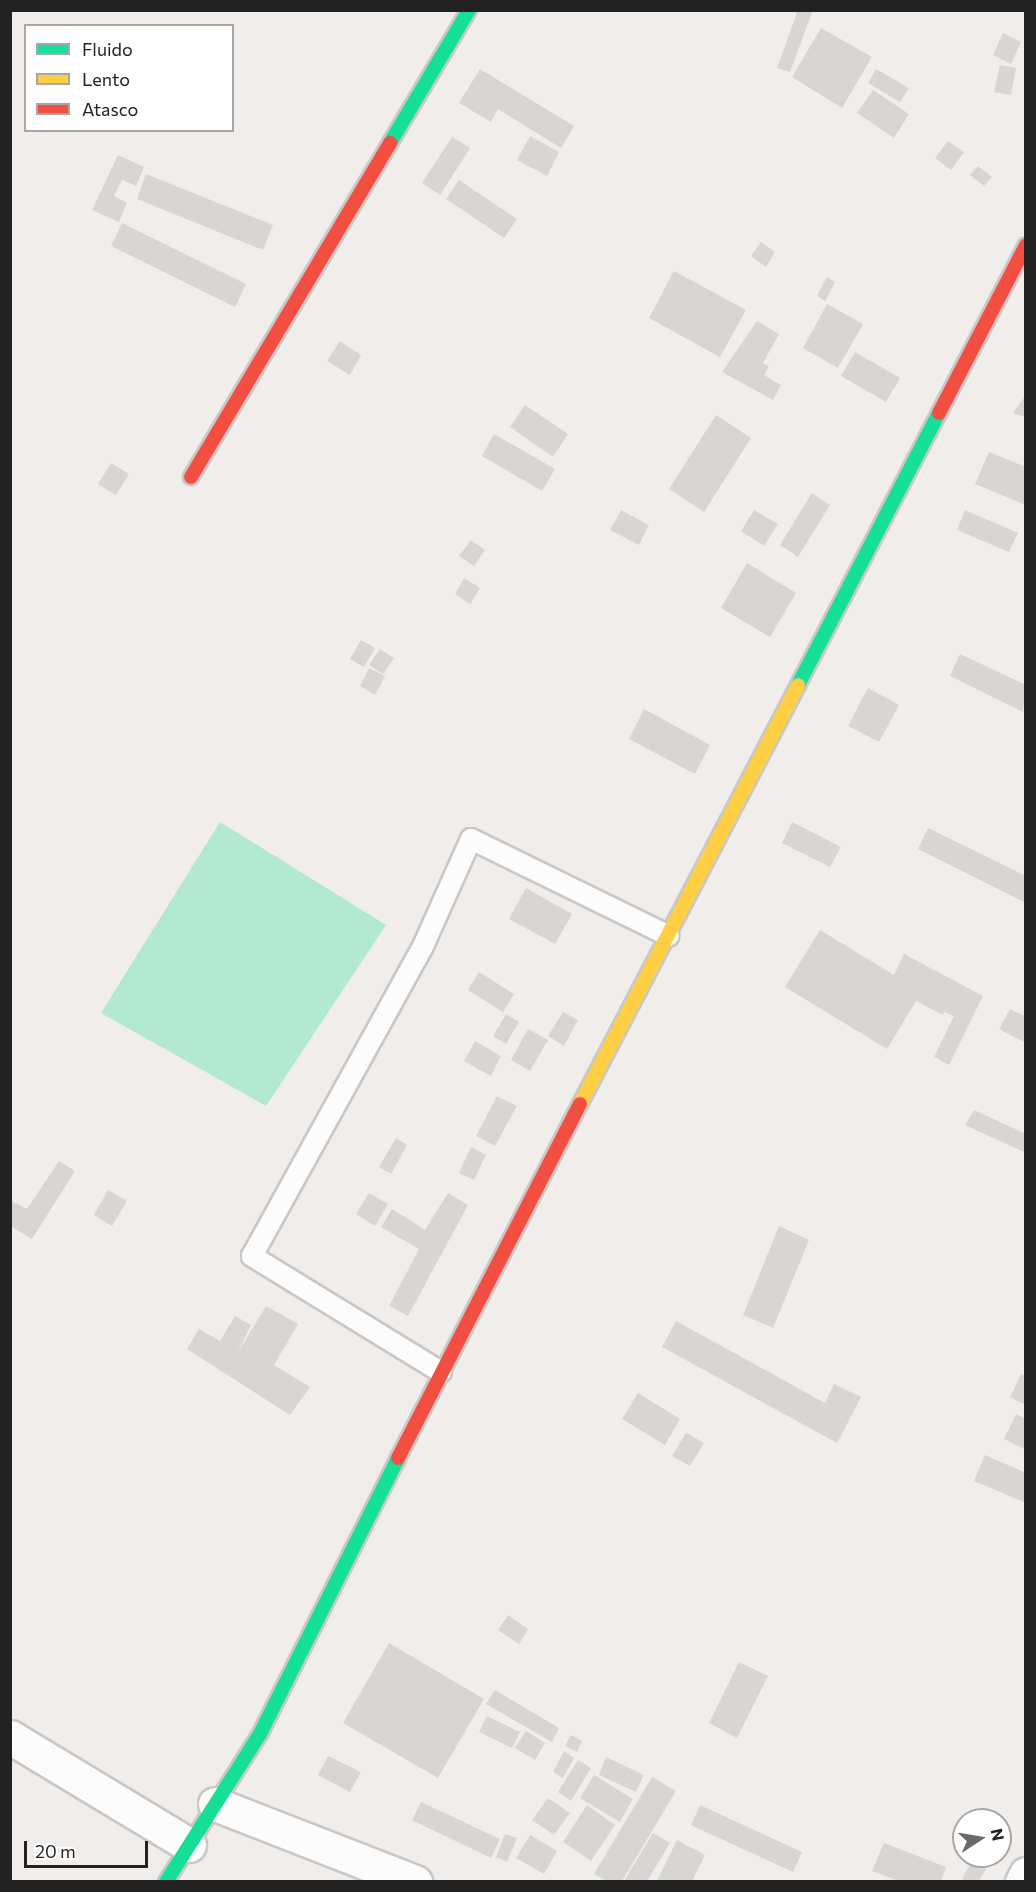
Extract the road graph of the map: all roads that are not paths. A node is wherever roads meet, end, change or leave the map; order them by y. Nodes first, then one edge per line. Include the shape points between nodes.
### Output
1 (469, 10) edge
2 (1026, 245) edge
3 (191, 477) dead end
4 (669, 936) junction
5 (441, 1372) junction
6 (10, 1737) edge
7 (215, 1804) junction
8 (189, 1845) junction
9 (1026, 1874) edge
10 (166, 1881) edge
11 (415, 1881) edge
12 (1022, 1881) edge

1 - 3 street
2 - 4 street
4 - 5 street
4 - 5 lane via 471,839 424,944 252,1256
5 - 7 street via 260,1734
6 - 8 street
7 - 8 street
7 - 11 street
8 - 10 street
9 - 12 street

